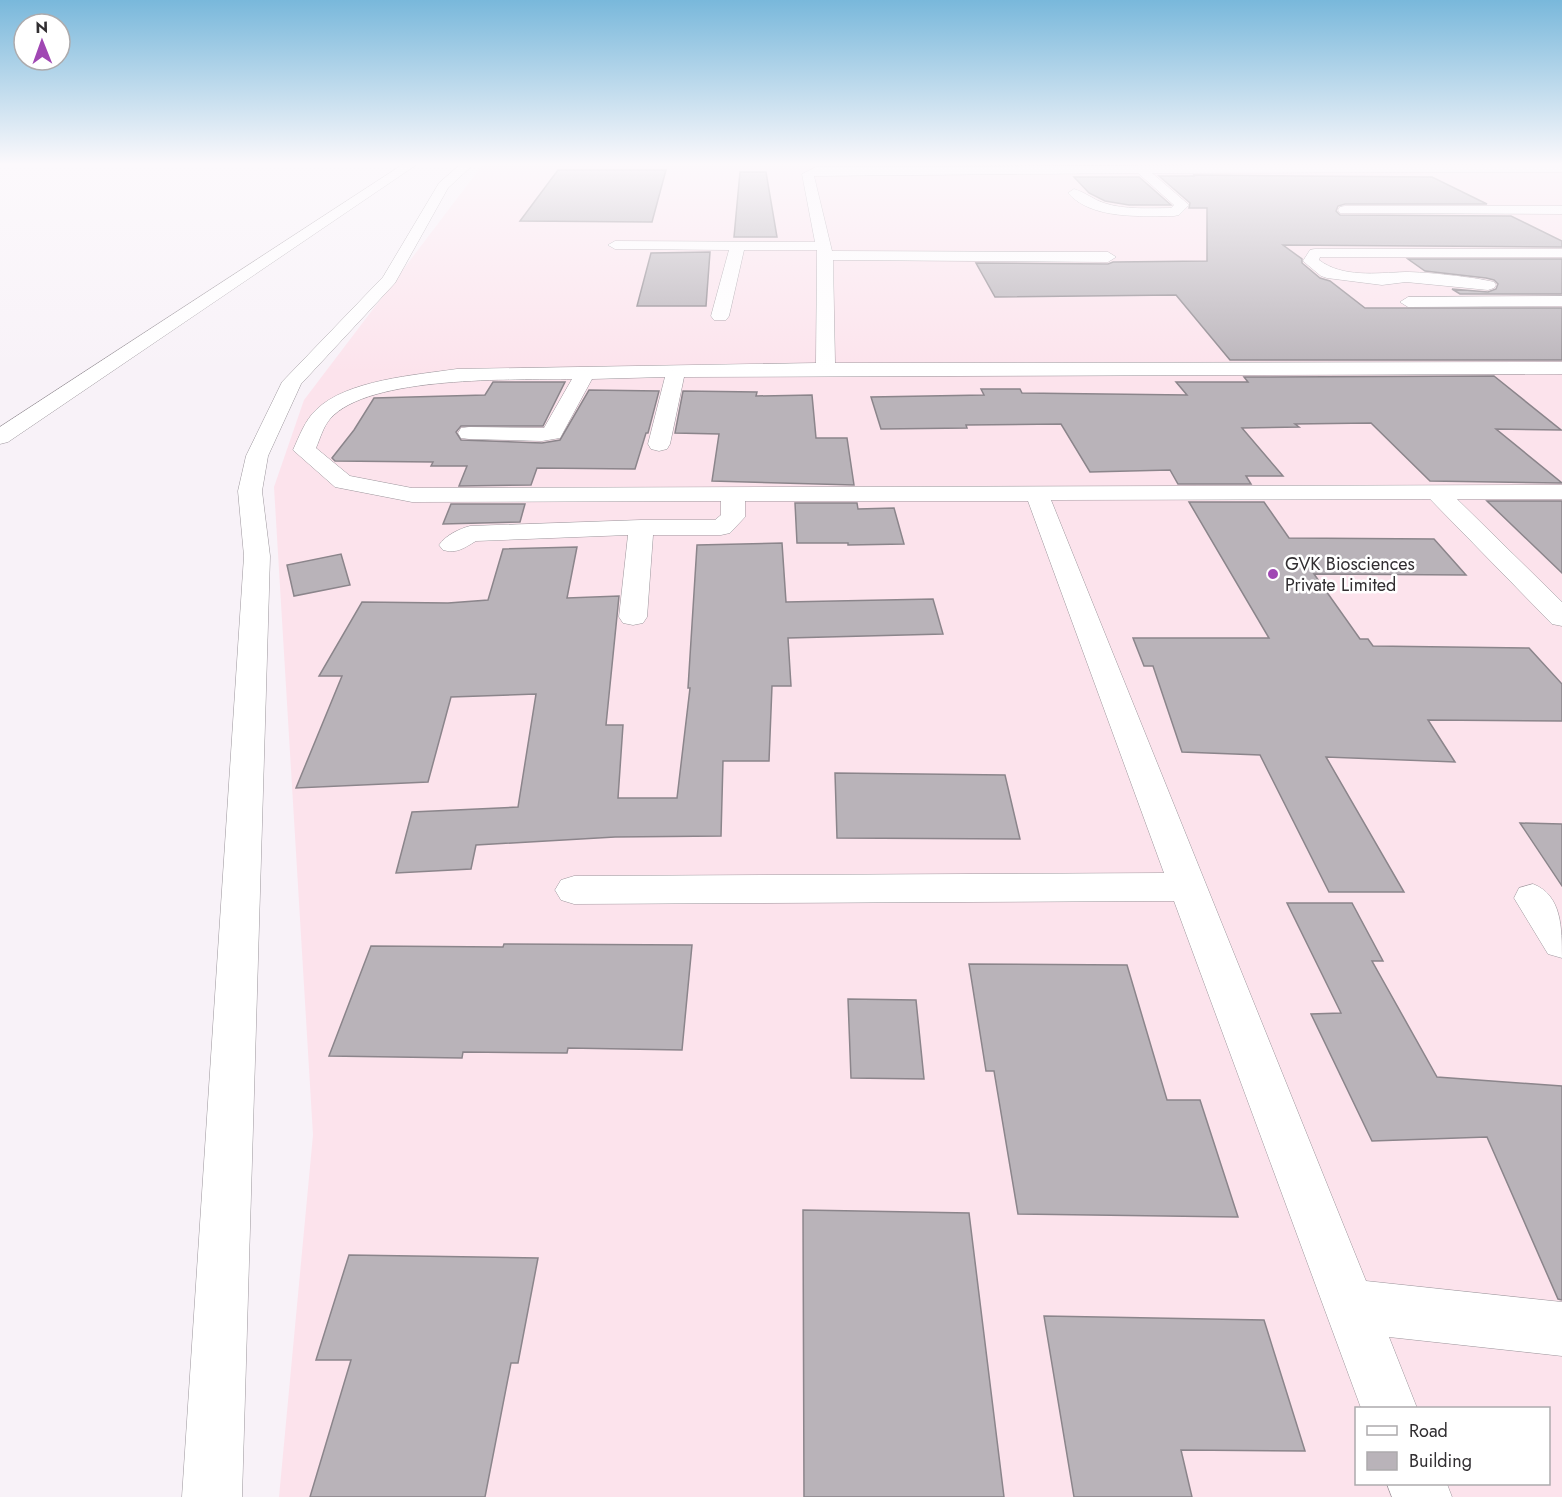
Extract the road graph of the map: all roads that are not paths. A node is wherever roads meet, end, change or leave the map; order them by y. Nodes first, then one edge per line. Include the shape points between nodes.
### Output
1 (307, 233) edge
2 (416, 233) edge
3 (820, 233) edge
4 (615, 245) dead end
5 (738, 245) junction
6 (824, 250) junction
7 (1562, 253) edge
8 (1108, 257) dead end
9 (1488, 285) dead end
10 (1562, 301) edge
11 (1408, 302) dead end
12 (1525, 302) junction
13 (720, 316) dead end
14 (1553, 319) dead end
15 (1562, 368) edge
16 (826, 369) junction
17 (676, 371) junction
18 (586, 372) junction
19 (469, 433) dead end
20 (0, 437) edge
21 (659, 444) dead end
22 (304, 450) junction
23 (257, 456) junction
24 (1562, 492) edge
25 (1437, 493) junction
26 (733, 494) junction
27 (1037, 494) junction
28 (641, 527) junction
29 (452, 545) dead end
30 (633, 617) dead end
31 (1562, 618) edge
32 (1189, 887) junction
33 (574, 890) dead end
34 (1533, 898) dead end
35 (1562, 943) edge
36 (1350, 1306) junction
37 (1562, 1329) edge
38 (1389, 1407) edge
39 (212, 1497) edge

1 - 20 street
2 - 23 street via 389,280 292,382
3 - 6 street
4 - 5 street
5 - 6 street
5 - 13 street
6 - 8 street
6 - 16 street
7 - 9 street via 1315,253 1311,261 1327,273
10 - 12 street
11 - 12 street
12 - 14 street
15 - 16 street
16 - 17 street
17 - 18 street
17 - 21 street
18 - 19 street via 552,433
18 - 22 street via 457,375 414,381 350,398 322,414
22 - 23 street
22 - 26 street via 343,482 412,495
23 - 39 street via 250,491 257,556
24 - 25 street
25 - 27 street
25 - 31 street
26 - 27 street
26 - 28 street via 733,517 721,528
27 - 32 street
28 - 29 street via 470,534
28 - 30 street
32 - 33 street
32 - 36 street
34 - 35 street
36 - 37 street
36 - 38 street

